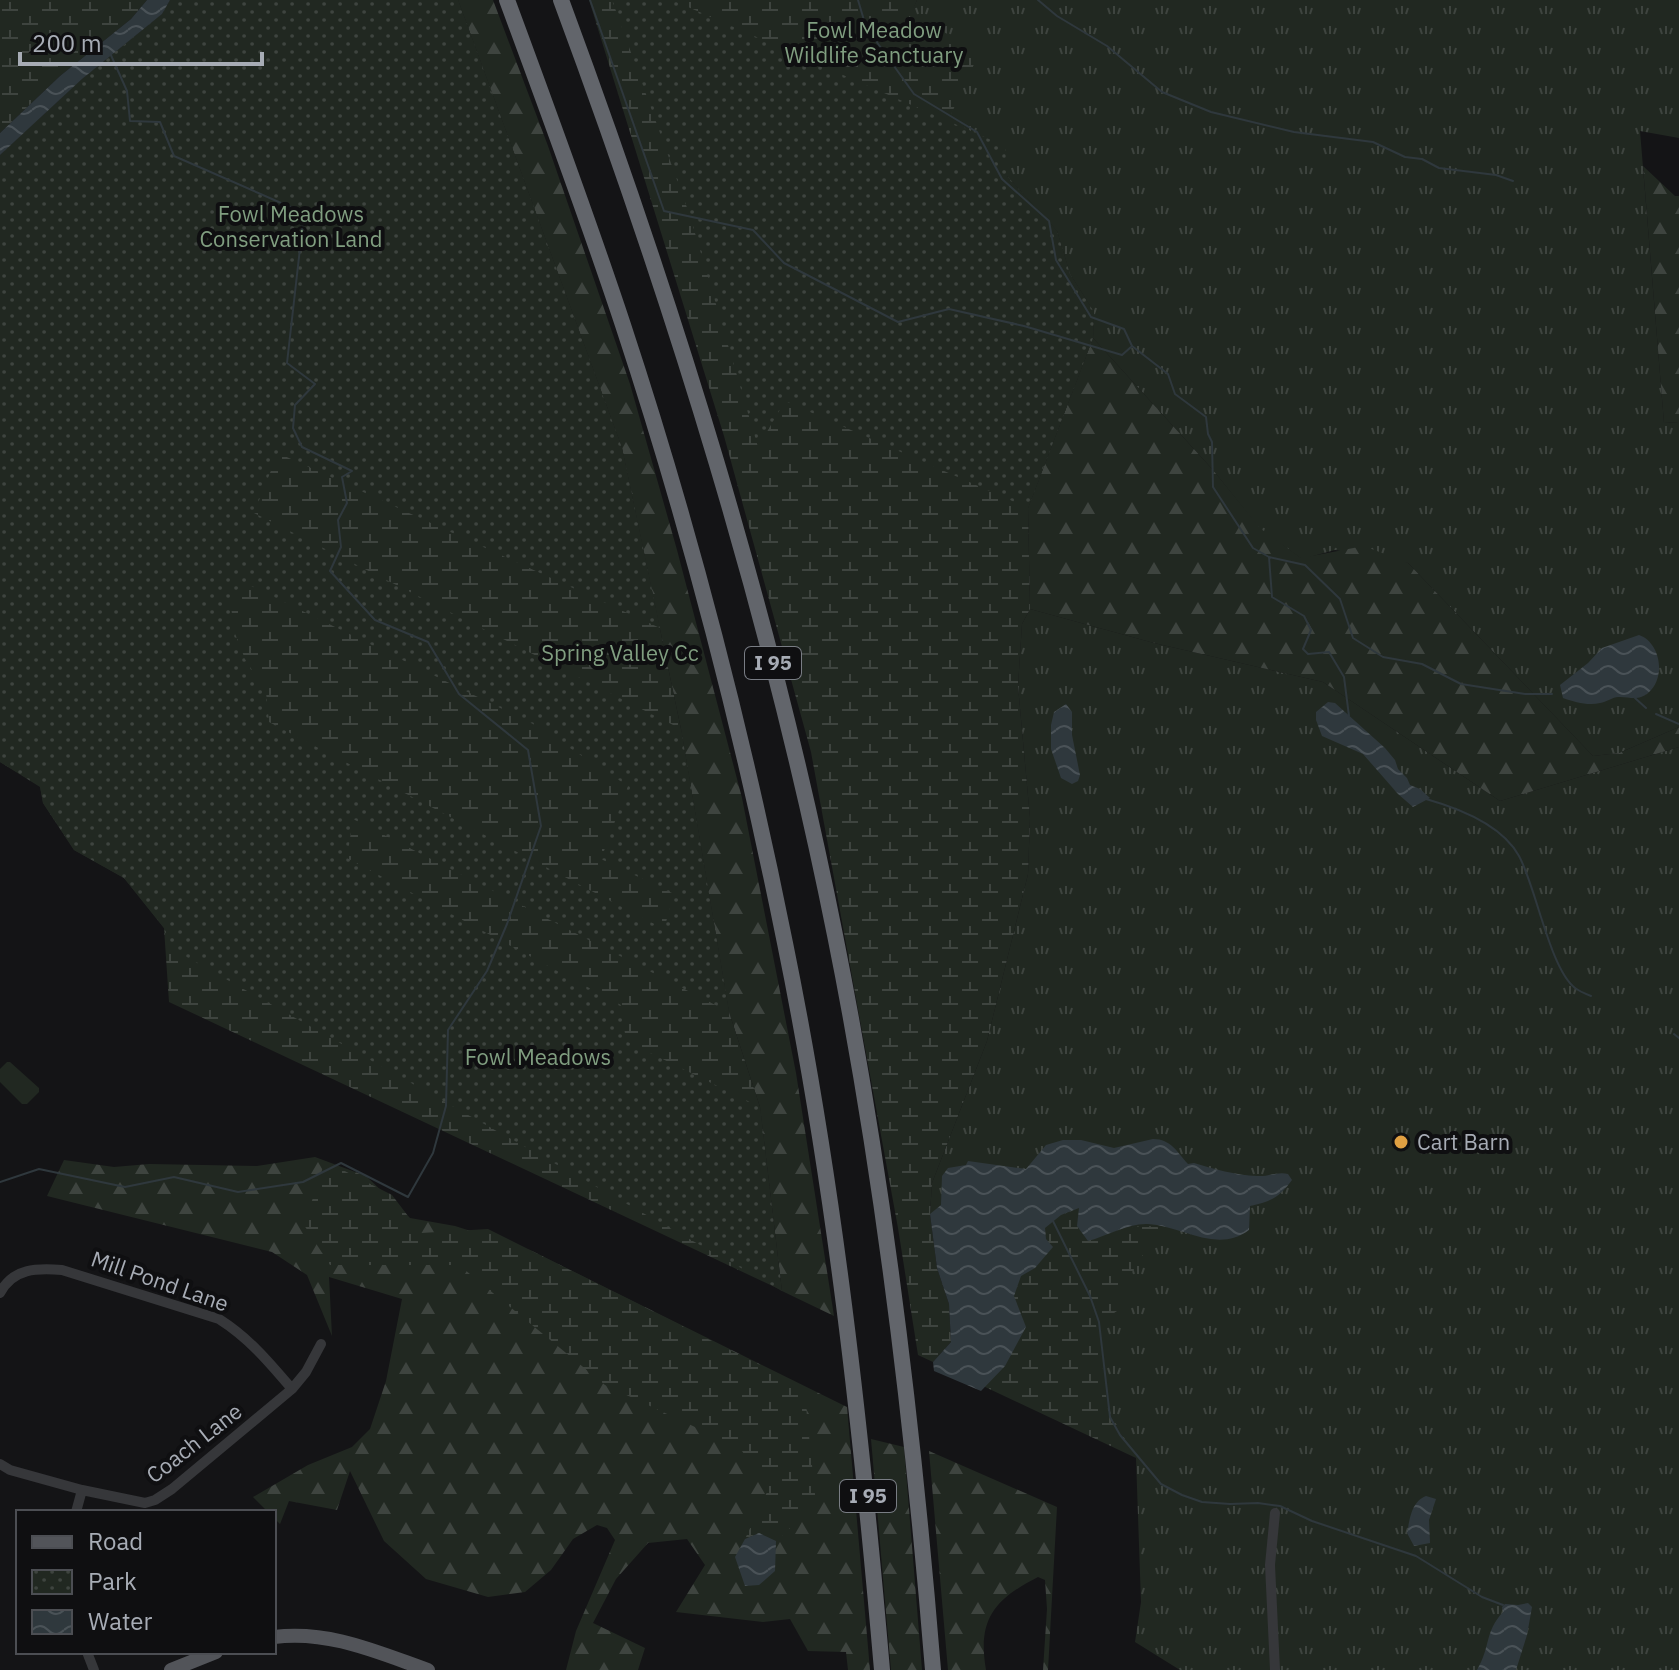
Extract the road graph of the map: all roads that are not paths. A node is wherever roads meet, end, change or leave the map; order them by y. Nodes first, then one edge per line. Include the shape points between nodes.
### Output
1 (507, 0) edge
2 (561, 0) edge
3 (0, 1293) edge
4 (321, 1344) dead end
5 (292, 1389) junction
6 (0, 1464) edge
7 (82, 1490) junction
8 (77, 1510) edge
9 (1275, 1513) dead end
10 (276, 1637) edge
11 (211, 1654) edge
12 (171, 1670) edge
13 (428, 1670) edge
14 (882, 1670) edge
15 (933, 1670) edge
16 (1275, 1670) edge

1 - 14 highway, I 95 via 643,388 706,605 770,870 841,1272
2 - 15 highway, I 95 via 710,435 816,846 858,1054 889,1250
3 - 5 street, Mill Pond Lane via 24,1271 62,1270 219,1319 242,1333
4 - 5 street, Coach Lane
5 - 7 street, Coach Lane via 155,1500 145,1503
6 - 7 street
7 - 8 street
9 - 16 street via 1270,1565
10 - 13 main road via 316,1635
11 - 12 main road

